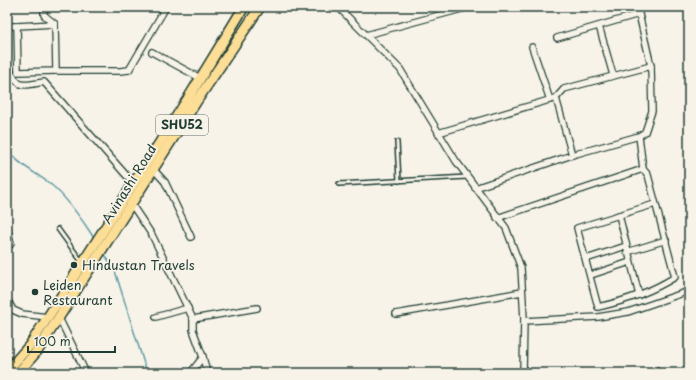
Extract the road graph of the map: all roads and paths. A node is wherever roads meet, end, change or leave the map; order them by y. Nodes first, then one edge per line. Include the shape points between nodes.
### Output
1 (44, 7) edge
2 (166, 7) edge
3 (244, 7) edge
4 (260, 7) edge
5 (338, 7) edge
6 (469, 7) edge
7 (452, 9) edge
8 (7, 21) edge
9 (54, 24) junction
10 (17, 26) junction
11 (599, 26) junction
12 (366, 36) junction
13 (557, 38) dead end
14 (532, 47) dead end
15 (152, 52) dead end
16 (651, 66) junction
17 (7, 67) edge
18 (56, 71) junction
19 (613, 75) junction
20 (200, 78) junction
21 (553, 99) junction
22 (438, 133) junction
23 (639, 136) junction
24 (397, 142) dead end
25 (572, 155) junction
26 (643, 169) junction
27 (154, 170) junction
28 (467, 177) junction
29 (399, 181) junction
30 (133, 182) junction
31 (339, 184) dead end
32 (475, 188) junction
33 (655, 204) junction
34 (132, 205) junction
35 (619, 215) junction
36 (498, 218) junction
37 (7, 227) edge
38 (58, 229) dead end
39 (191, 237) dead end
40 (666, 240) junction
41 (7, 246) edge
42 (626, 249) junction
43 (586, 259) junction
44 (82, 262) junction
45 (630, 262) junction
46 (591, 275) junction
47 (689, 291) edge
48 (522, 292) junction
49 (639, 295) junction
50 (7, 299) edge
51 (188, 308) junction
52 (257, 308) dead end
53 (396, 314) dead end
54 (48, 317) junction
55 (156, 317) dead end
56 (59, 318) junction
57 (193, 320) junction
58 (524, 321) junction
59 (40, 339) junction
60 (203, 357) junction
61 (18, 368) edge
62 (7, 371) edge
63 (192, 371) dead end
64 (86, 373) edge
65 (207, 373) edge
66 (523, 373) edge

1 - 9 street via 44,16
2 - 18 street via 129,70
3 - 20 main road, Avinashi Road / SHU52
4 - 27 main road, Avinashi Road / SHU52
5 - 12 street
6 - 7 street
7 - 12 street
8 - 10 street via 8,26
9 - 10 street
9 - 18 street
10 - 18 street via 18,72
11 - 13 street
11 - 16 street via 639,14
11 - 19 street
12 - 22 street via 400,69
14 - 21 street
15 - 20 street
16 - 19 street
16 - 23 street via 652,111 645,132
17 - 30 street via 16,82 23,86 44,82
19 - 21 street via 564,89
20 - 30 main road, Avinashi Road / SHU52
21 - 22 street
21 - 25 street
22 - 28 street
23 - 25 street
23 - 26 street
24 - 29 lane
25 - 32 street
26 - 33 street via 648,175
26 - 36 street
27 - 34 main road, Avinashi Road / SHU52
27 - 39 street via 165,182
28 - 29 lane
28 - 32 street
29 - 31 lane
30 - 44 main road, Avinashi Road / SHU52
32 - 36 street
33 - 35 street
33 - 40 street
34 - 51 street via 152,235
34 - 56 main road, Avinashi Road / SHU52
35 - 42 street
35 - 43 street via 577,228
36 - 48 street via 506,228 521,268
37 - 41 street via 11,244
38 - 44 lane
40 - 42 street
40 - 49 street via 675,277
42 - 43 street
42 - 45 street
43 - 46 street
44 - 54 main road, Avinashi Road / SHU52
45 - 46 street
45 - 49 street
46 - 49 street via 598,307
47 - 58 street via 628,312 598,317
48 - 53 street
48 - 58 street
50 - 54 street via 13,310 22,314
51 - 55 street
51 - 57 street
52 - 57 street
54 - 59 main road, Avinashi Road / SHU52
56 - 59 main road, Avinashi Road / SHU52
56 - 64 street
57 - 60 street via 193,330
58 - 66 street
59 - 61 main road, Avinashi Road / SHU52
60 - 63 street
60 - 65 street
61 - 62 main road, Avinashi Road / SHU52

